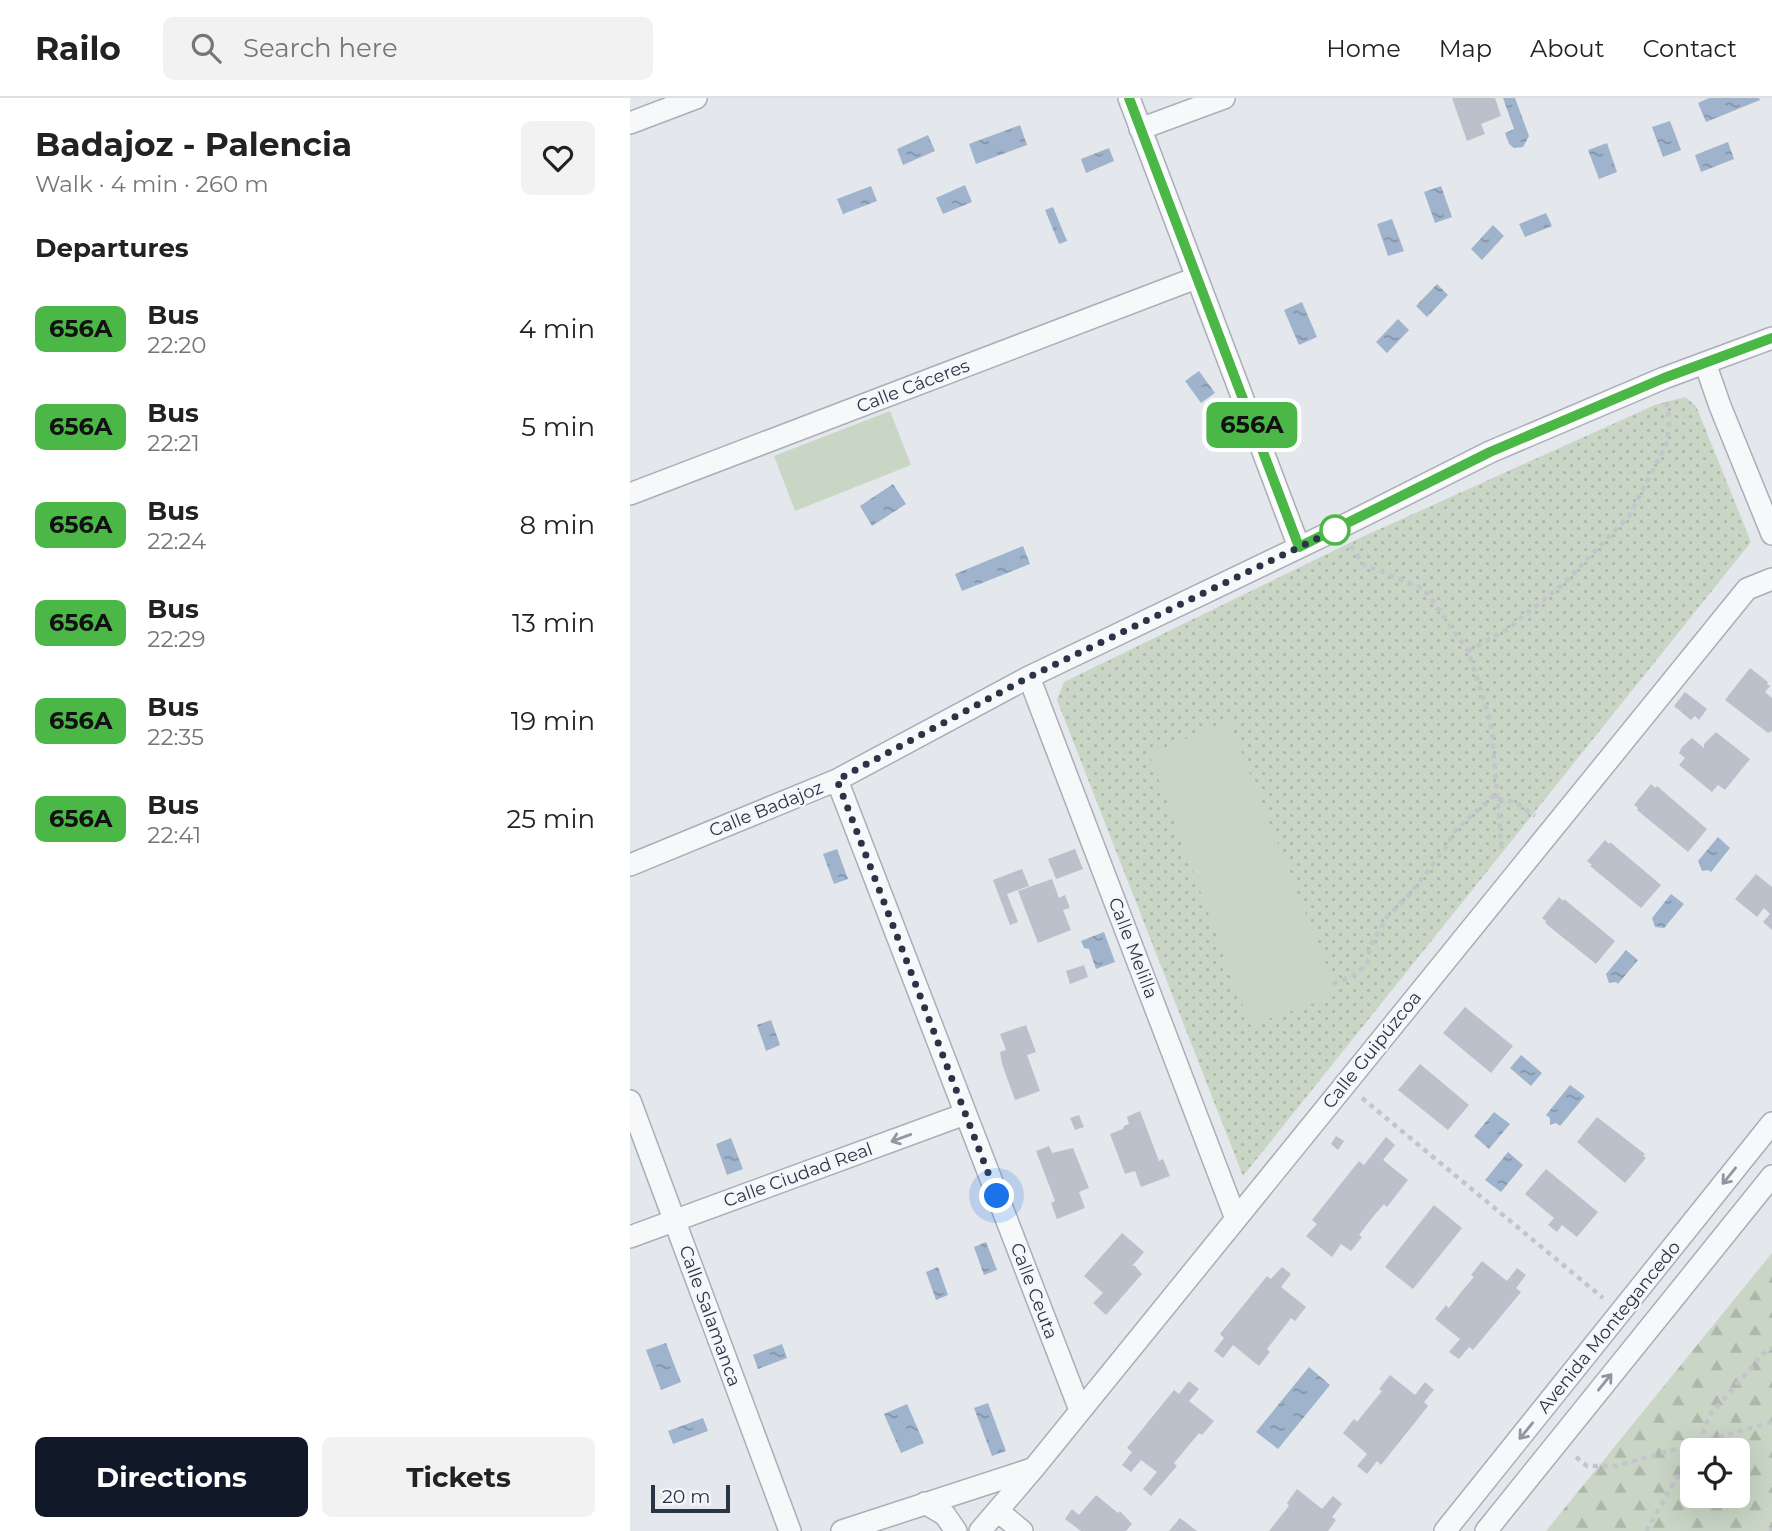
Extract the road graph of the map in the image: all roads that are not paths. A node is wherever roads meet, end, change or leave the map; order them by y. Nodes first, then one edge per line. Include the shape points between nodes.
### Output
1 (696, 98) edge
2 (1129, 98) edge
3 (1224, 98) edge
4 (630, 123) edge
5 (1140, 129) junction
6 (1196, 278) junction
7 (1772, 338) edge
8 (1705, 363) junction
9 (630, 494) edge
10 (1772, 534) edge
11 (1299, 547) junction
12 (1772, 579) edge
13 (1029, 677) junction
14 (837, 780) junction
15 (630, 865) edge
16 (630, 1101) edge
17 (965, 1114) junction
18 (1772, 1123) edge
19 (1772, 1176) edge
20 (1236, 1219) junction
21 (675, 1220) junction
22 (630, 1237) edge
23 (1080, 1410) junction
24 (1034, 1468) junction
25 (926, 1503) junction
26 (998, 1511) junction
27 (790, 1531) edge
28 (842, 1531) edge
29 (956, 1531) edge
30 (980, 1531) edge
31 (1022, 1531) edge
32 (1444, 1531) edge
33 (1486, 1531) edge

1 - 4 street
2 - 5 street
3 - 5 street
5 - 6 street
6 - 9 street, Calle Cáceres
6 - 11 street
7 - 8 street, Calle Badajoz
8 - 10 street
8 - 11 street, Calle Badajoz via 1490,452
11 - 13 street, Calle Badajoz
12 - 20 street, Calle Guipúzcoa via 1747,589
13 - 14 street, Calle Badajoz
13 - 20 street, Calle Melilla
14 - 15 street, Calle Badajoz
14 - 17 street, Calle Ceuta
16 - 21 street, Calle Salamanca
17 -> 21 street, Calle Ciudad Real
17 - 23 street, Calle Ceuta
18 -> 32 street, Avenida Montegancedo
33 -> 19 street, Avenida Montegancedo
20 - 23 street, Calle Guipúzcoa
21 - 22 street, Calle Ciudad Real
21 - 27 street, Calle Salamanca
23 - 24 street, Calle Guipúzcoa
24 - 25 street
24 - 26 street, Calle Guipúzcoa
25 - 28 street
25 - 29 street via 945,1515
26 - 30 street, Calle Guipúzcoa
26 - 31 street

